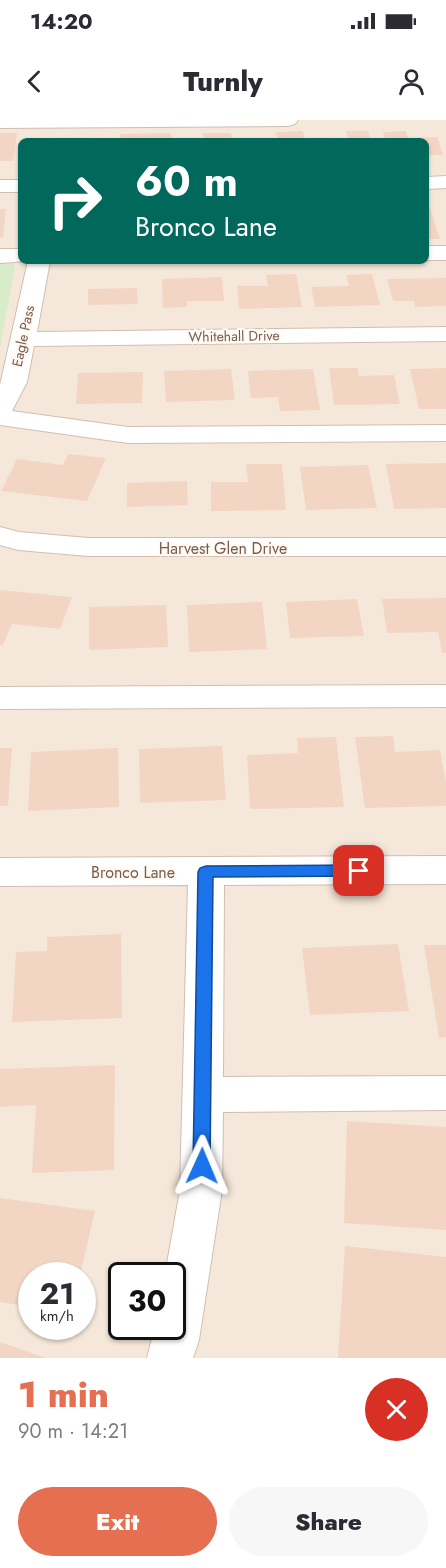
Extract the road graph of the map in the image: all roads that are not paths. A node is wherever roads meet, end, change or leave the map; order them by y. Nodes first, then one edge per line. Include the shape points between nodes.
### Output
1 (288, 120) edge
2 (78, 121) edge
3 (0, 122) edge
4 (75, 138) edge
5 (446, 182) edge
6 (429, 183) edge
7 (0, 186) edge
8 (18, 186) edge
9 (446, 253) edge
10 (429, 254) edge
11 (0, 256) edge
12 (18, 256) edge
13 (38, 264) edge
14 (446, 334) edge
15 (23, 339) junction
16 (0, 409) edge
17 (0, 417) edge
18 (446, 433) edge
19 (0, 536) edge
20 (446, 547) edge
21 (446, 696) edge
22 (0, 698) edge
23 (446, 870) edge
24 (0, 872) edge
25 (206, 872) junction
26 (446, 1093) edge
27 (202, 1095) junction
28 (171, 1358) edge

1 - 2 street
2 - 3 street
2 - 4 street
5 - 6 street
7 - 8 street
9 - 10 street
11 - 12 street
13 - 15 street, Eagle Pass
14 - 15 street, Whitehall Drive
15 - 16 street, Eagle Pass via 14,382
17 - 18 street via 128,435
19 - 20 street, Harvest Glen Drive via 18,542 88,548
21 - 22 street
23 - 25 street, Bronco Lane
24 - 25 street, Bronco Lane
25 - 27 street
26 - 27 street
27 - 28 street via 201,1190

